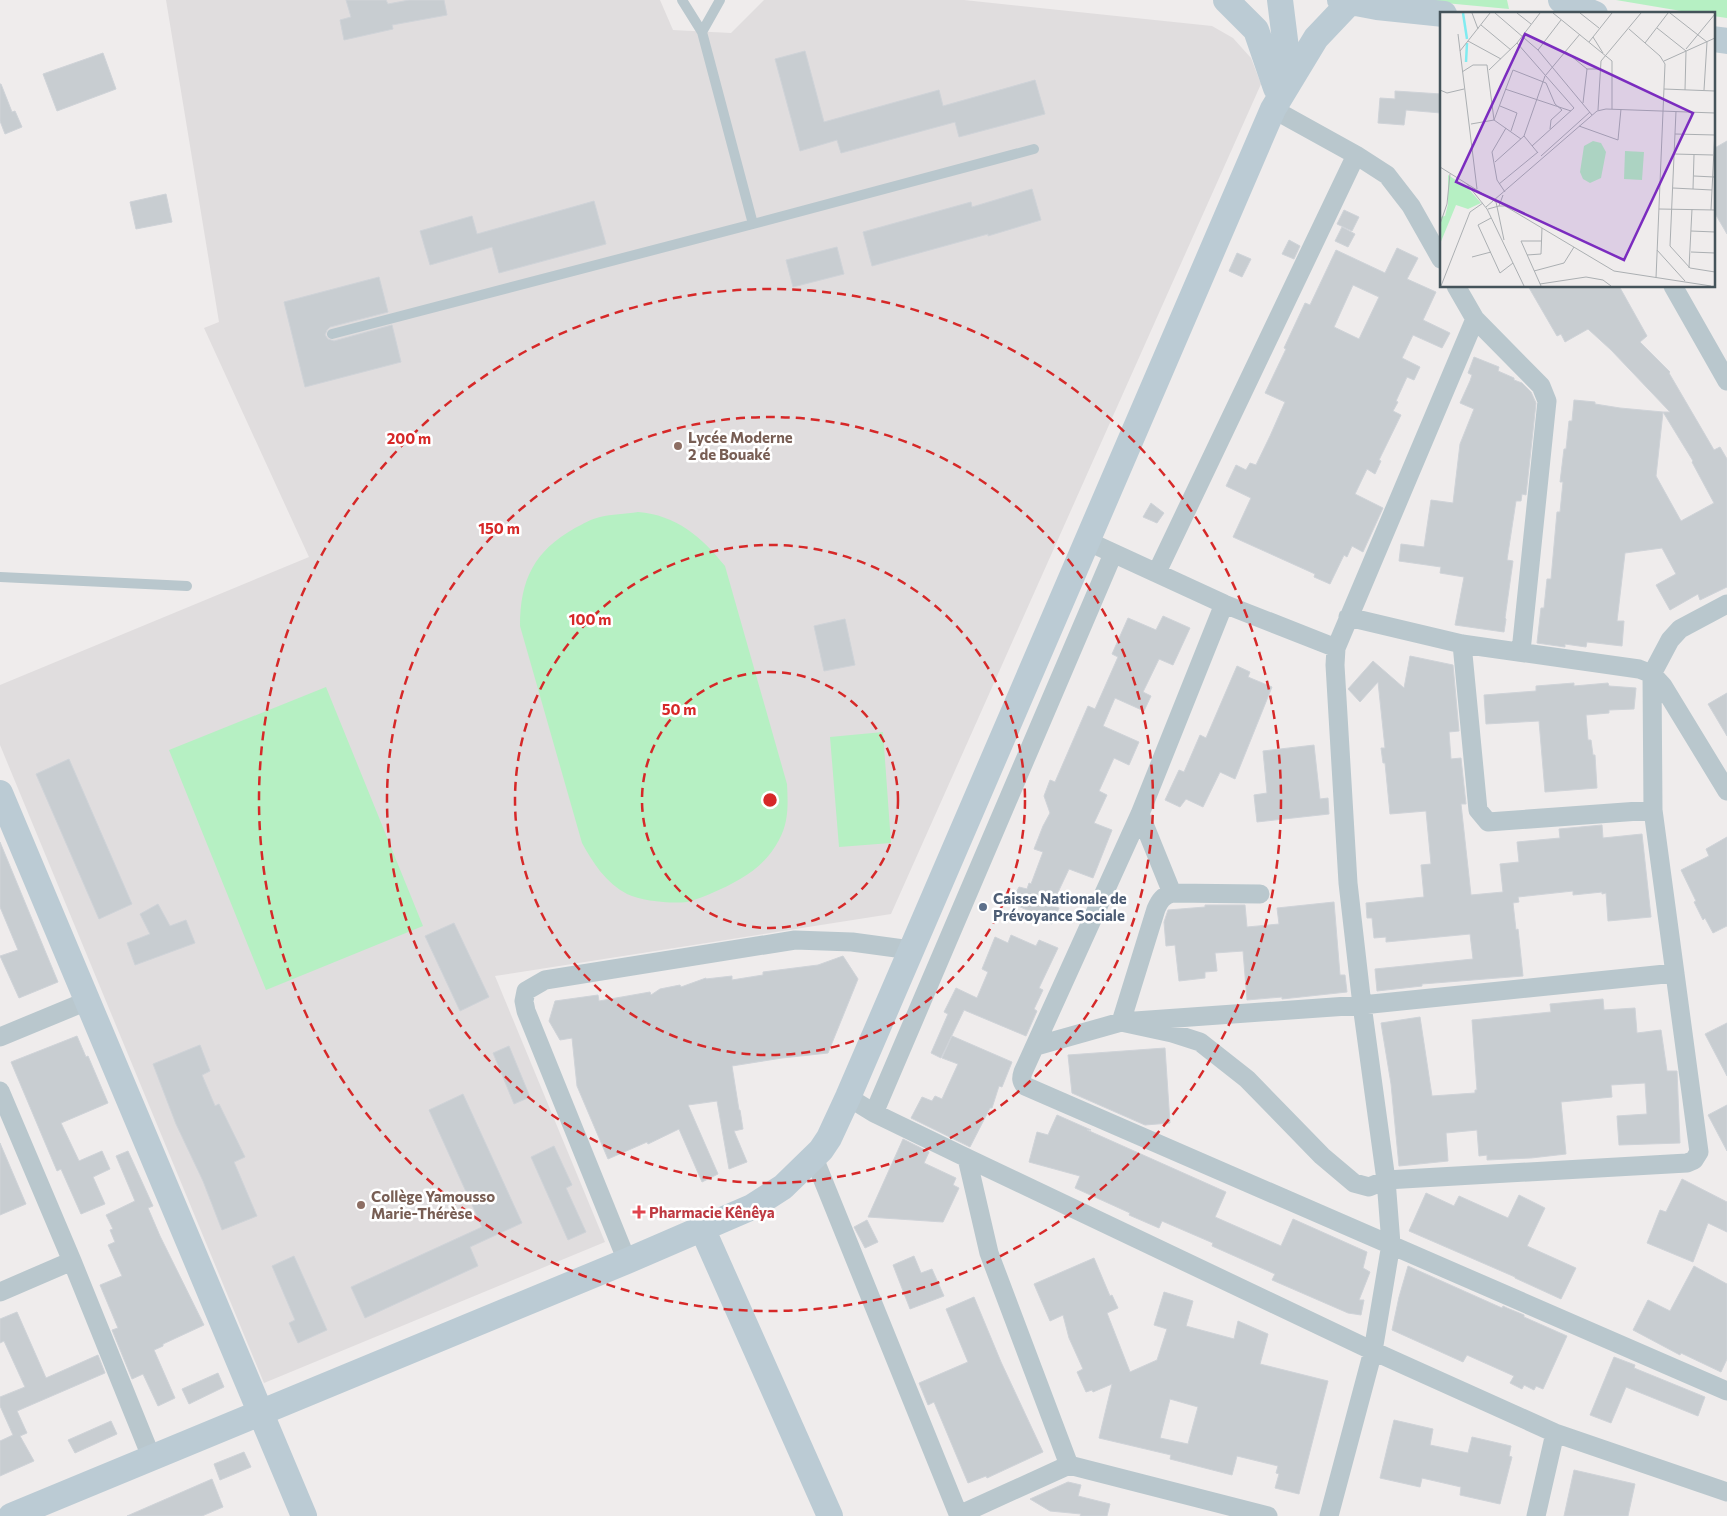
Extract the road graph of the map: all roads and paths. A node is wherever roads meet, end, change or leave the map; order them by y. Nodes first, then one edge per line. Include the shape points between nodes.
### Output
1 (682, 0) edge
2 (720, 0) edge
3 (1226, 0) edge
4 (1280, 0) edge
5 (1561, 0) edge
6 (1347, 1) edge
7 (1590, 12) edge
8 (1440, 14) edge
9 (702, 32) junction
10 (1714, 39) edge
11 (1727, 41) edge
12 (1275, 99) junction
13 (1034, 149) dead end
14 (1356, 155) junction
15 (753, 224) junction
16 (1440, 257) edge
17 (1457, 288) edge
18 (1675, 288) edge
19 (1475, 319) junction
20 (332, 334) dead end
21 (1727, 381) edge
22 (1087, 541) junction
23 (1113, 554) junction
24 (1157, 572) junction
25 (0, 577) edge
26 (187, 586) dead end
27 (1224, 604) junction
28 (1727, 604) edge
29 (1348, 617) junction
30 (1462, 644) junction
31 (1336, 648) junction
32 (1521, 651) junction
33 (1652, 674) junction
34 (1727, 791) edge
35 (0, 793) edge
36 (1653, 810) junction
37 (1140, 814) junction
38 (1172, 893) junction
39 (1260, 894) dead end
40 (910, 950) junction
41 (1675, 973) junction
42 (86, 1001) junction
43 (1362, 1005) junction
44 (1121, 1022) junction
45 (0, 1037) edge
46 (1036, 1046) junction
47 (0, 1091) edge
48 (848, 1098) junction
49 (874, 1113) junction
50 (814, 1158) junction
51 (967, 1158) junction
52 (1386, 1180) junction
53 (702, 1228) junction
54 (1391, 1244) junction
55 (627, 1260) junction
56 (72, 1261) junction
57 (0, 1292) edge
58 (1373, 1351) junction
59 (1727, 1391) edge
60 (260, 1414) junction
61 (1555, 1433) junction
62 (152, 1459) junction
63 (1069, 1466) junction
64 (1727, 1492) edge
65 (11, 1516) edge
66 (304, 1516) edge
67 (830, 1516) edge
68 (959, 1516) edge
69 (1268, 1516) edge
70 (1329, 1516) edge
71 (1536, 1516) edge

1 - 9 lane
2 - 9 lane
3 - 12 street via 1256,30
4 - 12 street via 1286,48
5 - 7 street
6 - 8 street
6 - 12 street via 1316,38
9 - 15 lane
10 - 11 street
12 - 14 street
12 - 22 street
13 - 15 lane
14 - 16 street via 1387,174 1411,206
14 - 24 street
15 - 20 lane
17 - 19 street
18 - 21 street
19 - 29 street
19 - 32 street via 1542,386 1547,401
22 - 23 street
22 - 40 street
23 - 24 street
23 - 49 street
24 - 27 street
25 - 26 lane
27 - 31 street
27 - 37 street
28 - 33 street via 1680,629 1670,640
29 - 30 street
29 - 31 street
30 - 32 street
30 - 36 street via 1478,810 1488,822
31 - 43 street via 1348,883
32 - 33 street via 1639,669
33 - 34 street via 1675,703
33 - 36 street
35 - 42 street
36 - 41 street
37 - 38 street
37 - 46 street
38 - 39 street
38 - 44 street via 1160,900 1156,908
40 - 48 street
40 - 55 street via 852,942 795,940 545,980 526,991 526,1011
41 - 43 street
41 - 52 street via 1699,1152 1694,1160 1678,1164
42 - 45 street
42 - 60 street
43 - 44 street
43 - 52 street
44 - 46 street
44 - 52 street via 1200,1042 1247,1079 1322,1156 1354,1183 1369,1187
46 - 54 street via 1021,1078 1025,1086
47 - 56 street
48 - 49 street
48 - 50 street via 826,1144
49 - 51 street
50 - 53 street via 783,1187 760,1202
50 - 68 street
51 - 58 street
51 - 63 street via 989,1252
52 - 54 street
53 - 55 street
53 - 67 street
54 - 58 street
54 - 59 street
55 - 60 street
56 - 57 street
56 - 62 street
58 - 61 street
58 - 70 street
60 - 62 street
60 - 66 street
61 - 64 street
61 - 71 street
62 - 65 street
63 - 68 street
63 - 69 street

